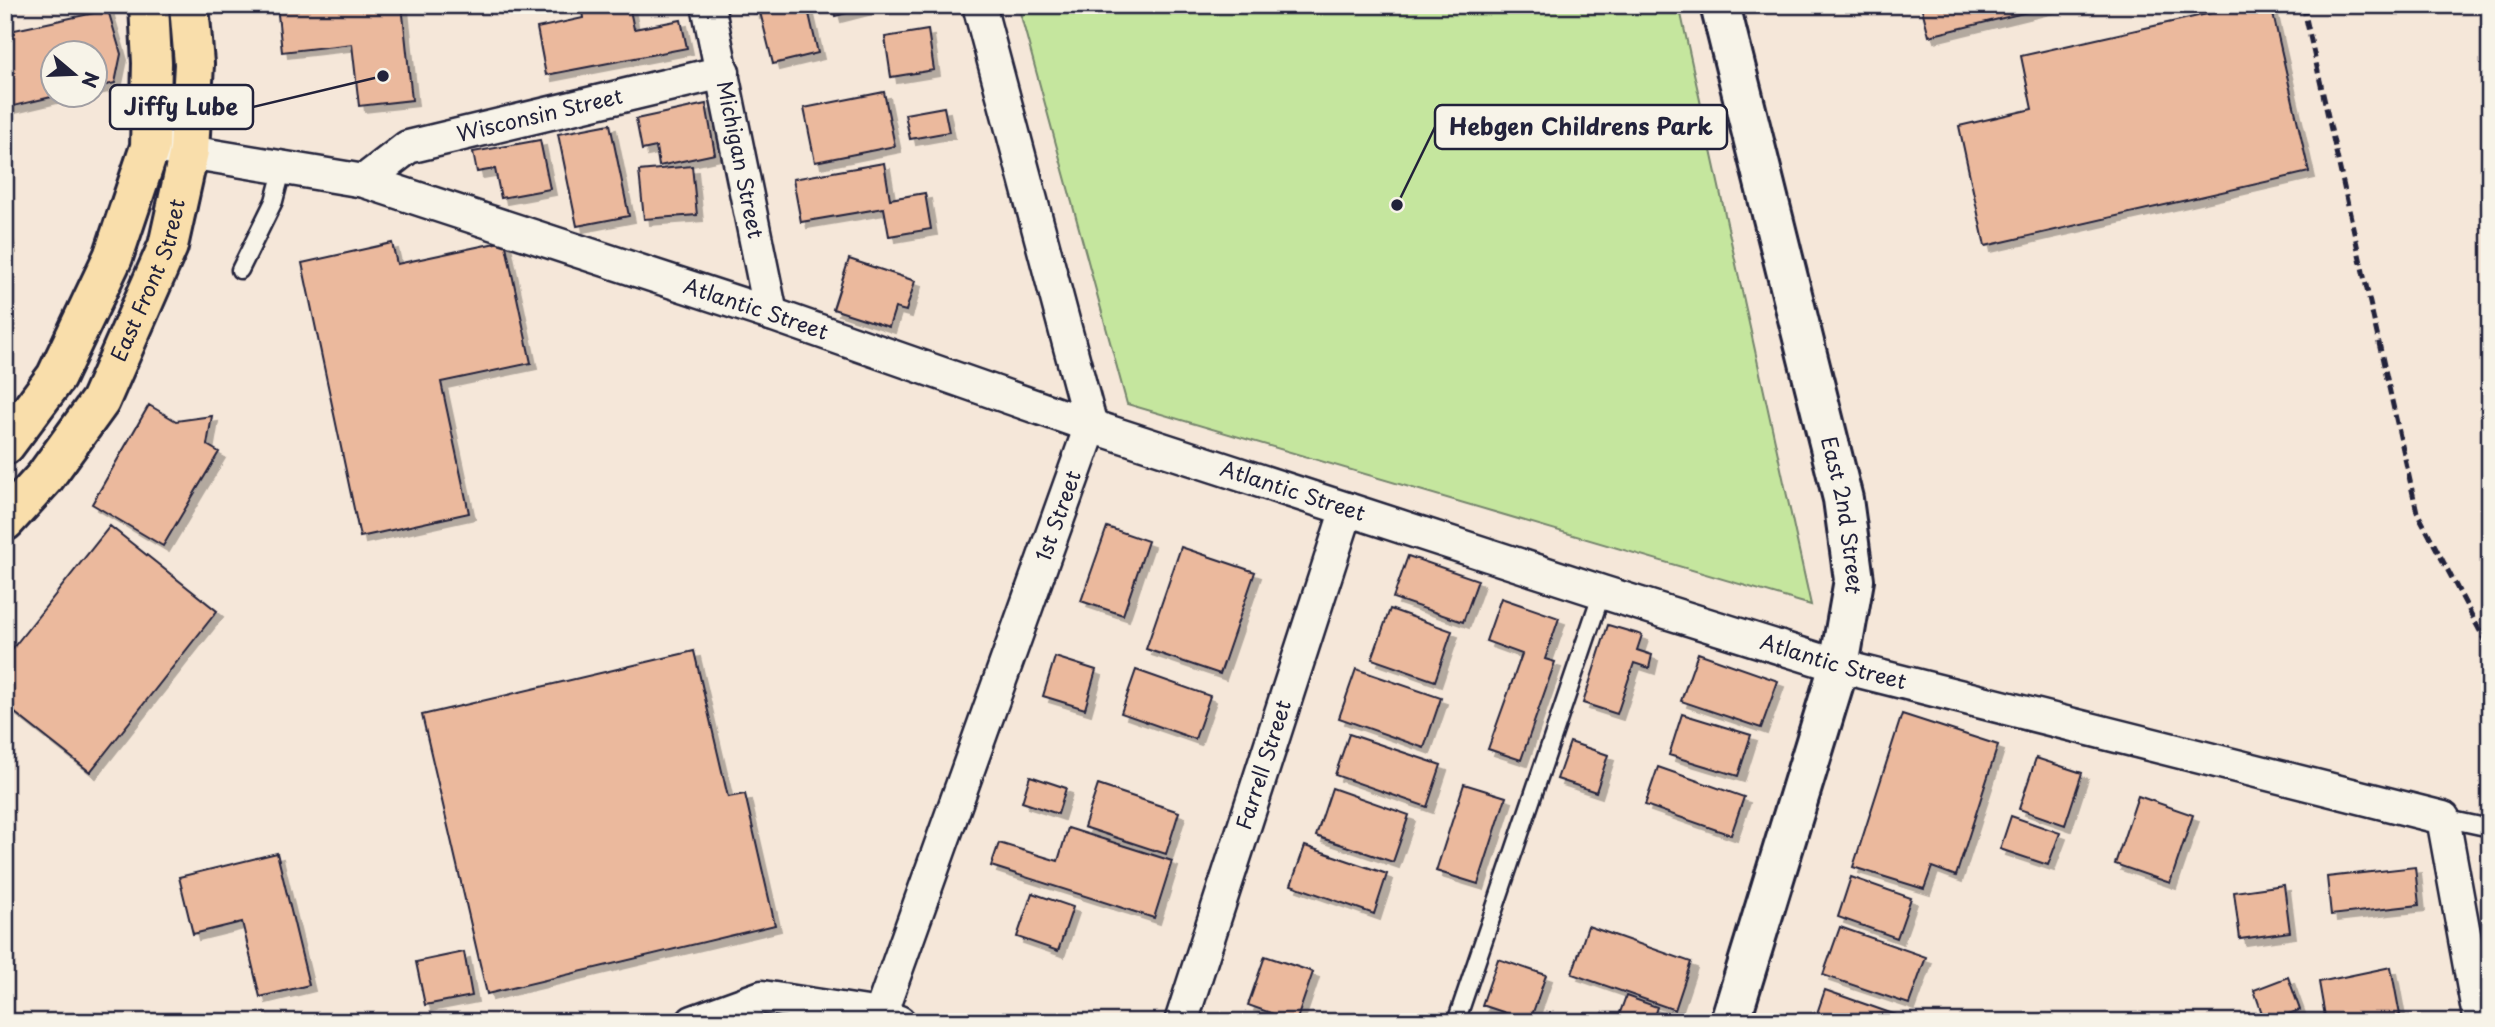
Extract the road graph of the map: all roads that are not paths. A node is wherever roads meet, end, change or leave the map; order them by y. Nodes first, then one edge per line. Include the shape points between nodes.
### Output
1 (149, 5) edge
2 (189, 5) edge
3 (708, 5) edge
4 (979, 5) edge
5 (1720, 5) edge
6 (723, 72) junction
7 (150, 147) junction
8 (189, 151) junction
9 (283, 167) junction
10 (364, 181) junction
11 (240, 271) dead end
12 (771, 314) junction
13 (1091, 426) junction
14 (5, 445) edge
15 (1347, 509) junction
16 (5, 521) edge
17 (1602, 592) junction
18 (1839, 666) junction
19 (2443, 818) junction
20 (2490, 828) edge
21 (889, 1019) edge
22 (693, 1022) edge
23 (1181, 1022) edge
24 (1456, 1022) edge
25 (1730, 1022) edge
26 (2480, 1022) edge

1 - 7 main road, East Front Street
2 - 8 main road, East Front Street via 194,64
3 - 6 street, Michigan Street
4 - 13 street
5 - 18 street, East 2nd Street via 1843,499 1854,580
6 - 10 street, Wisconsin Street via 408,147
6 - 12 street, Michigan Street
7 - 8 street, Atlantic Street
7 - 14 main road, East Front Street via 113,257 56,377
8 - 9 street, Atlantic Street
8 - 16 main road, East Front Street via 168,246 100,401 45,477
9 - 10 street, Atlantic Street
9 - 11 lane via 274,201
10 - 12 street, Atlantic Street
12 - 13 street, Atlantic Street
13 - 15 street, Atlantic Street
13 - 21 street, 1st Street
15 - 17 street, Atlantic Street
15 - 23 street, Farrell Street
17 - 18 street, Atlantic Street
17 - 24 lane
18 - 19 street, Atlantic Street
18 - 25 street, East 2nd Street
19 - 20 lane
19 - 26 street
21 - 22 street via 762,997

